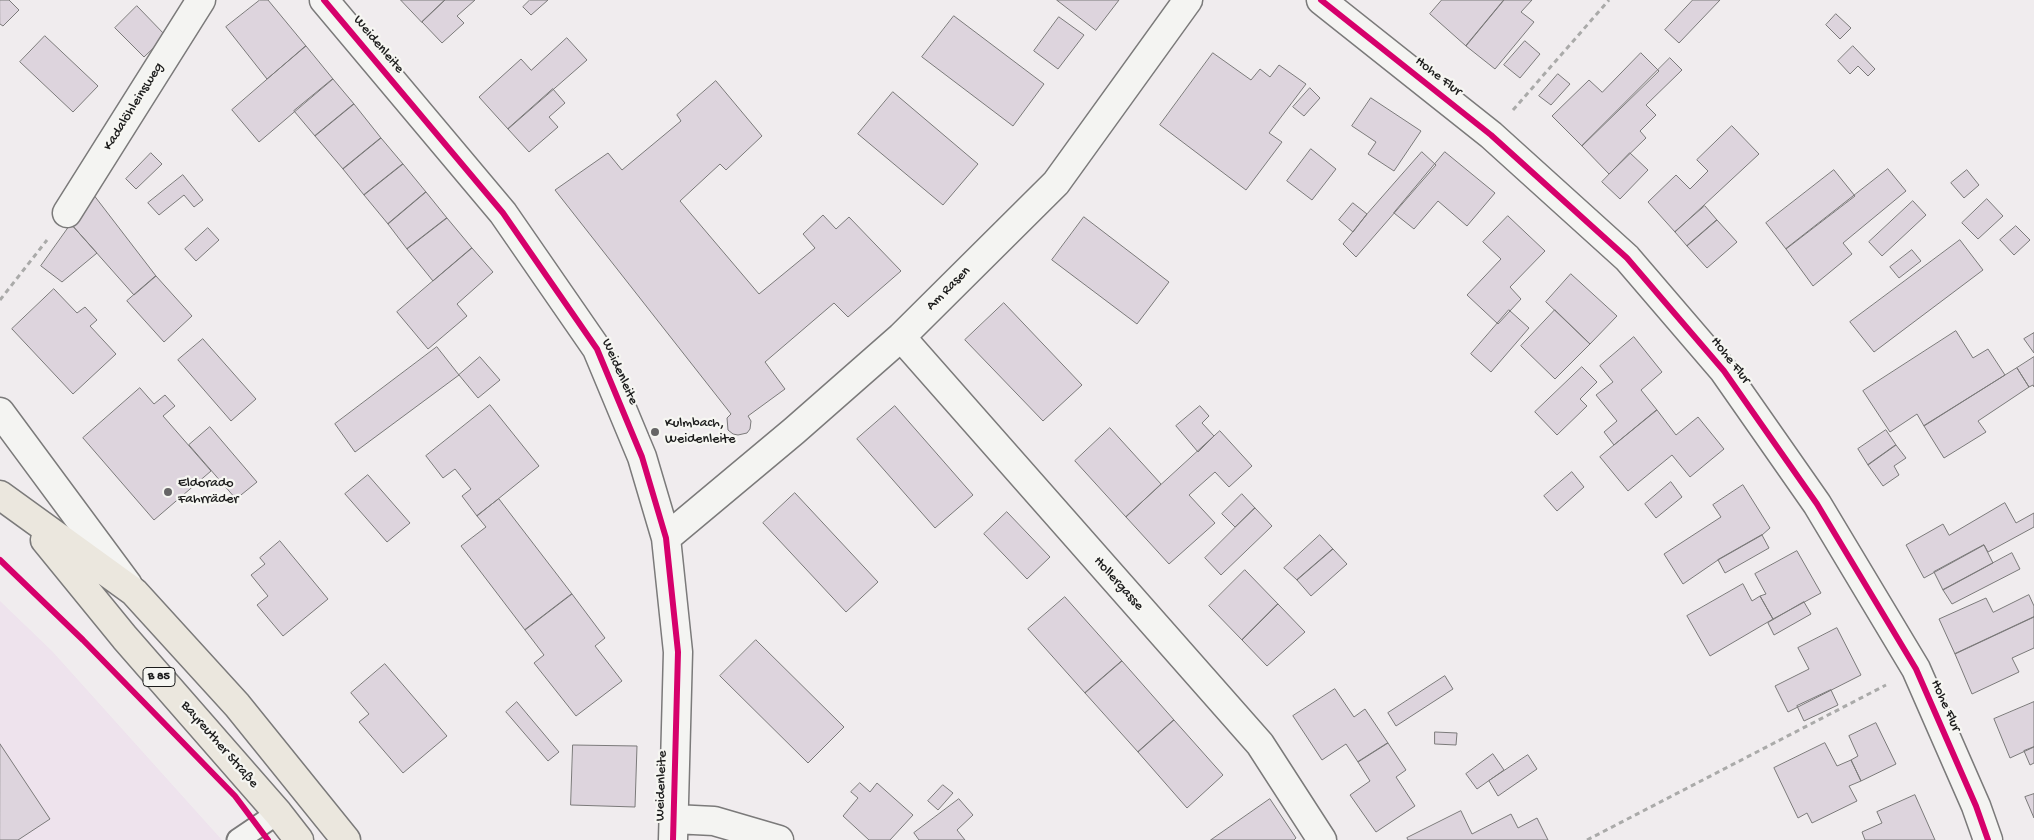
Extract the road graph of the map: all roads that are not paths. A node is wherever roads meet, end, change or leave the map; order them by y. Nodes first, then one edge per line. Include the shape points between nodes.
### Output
1 (201, 0) edge
2 (324, 0) edge
3 (1188, 0) edge
4 (1321, 0) edge
5 (67, 214) road end
6 (901, 337) junction
7 (0, 412) edge
8 (0, 495) edge
9 (22, 512) junction
10 (666, 538) junction
11 (134, 592) junction
12 (278, 813) junction
13 (674, 830) edge
14 (238, 840) edge
15 (300, 840) edge
16 (346, 840) edge
17 (779, 840) edge
18 (1322, 840) edge
19 (1988, 840) edge

1 - 5 street, Kadalöhleinsweg
2 - 10 street, Weidenleite via 503,214 597,349 642,457
3 - 6 street, Am Rasen via 1056,183
4 - 19 street, Hohe Flur via 1491,134 1627,258 1724,371 1817,504 1916,669
6 - 10 street, Am Rasen
6 - 18 street, Hollergasse via 1260,744
7 - 11 street, Bayreuther Straße
8 - 9 main road, Bayreuther Straße / B 85
9 - 11 main road, Bayreuther Straße / B 85
9 - 12 main road, Bayreuther Straße / B 85 via 125,638
10 - 13 street, Weidenleite via 678,652
11 - 16 main road, Bayreuther Straße / B 85 via 237,705
12 - 14 lane
12 - 15 main road, Bayreuther Straße / B 85
13 - 17 street via 714,821

